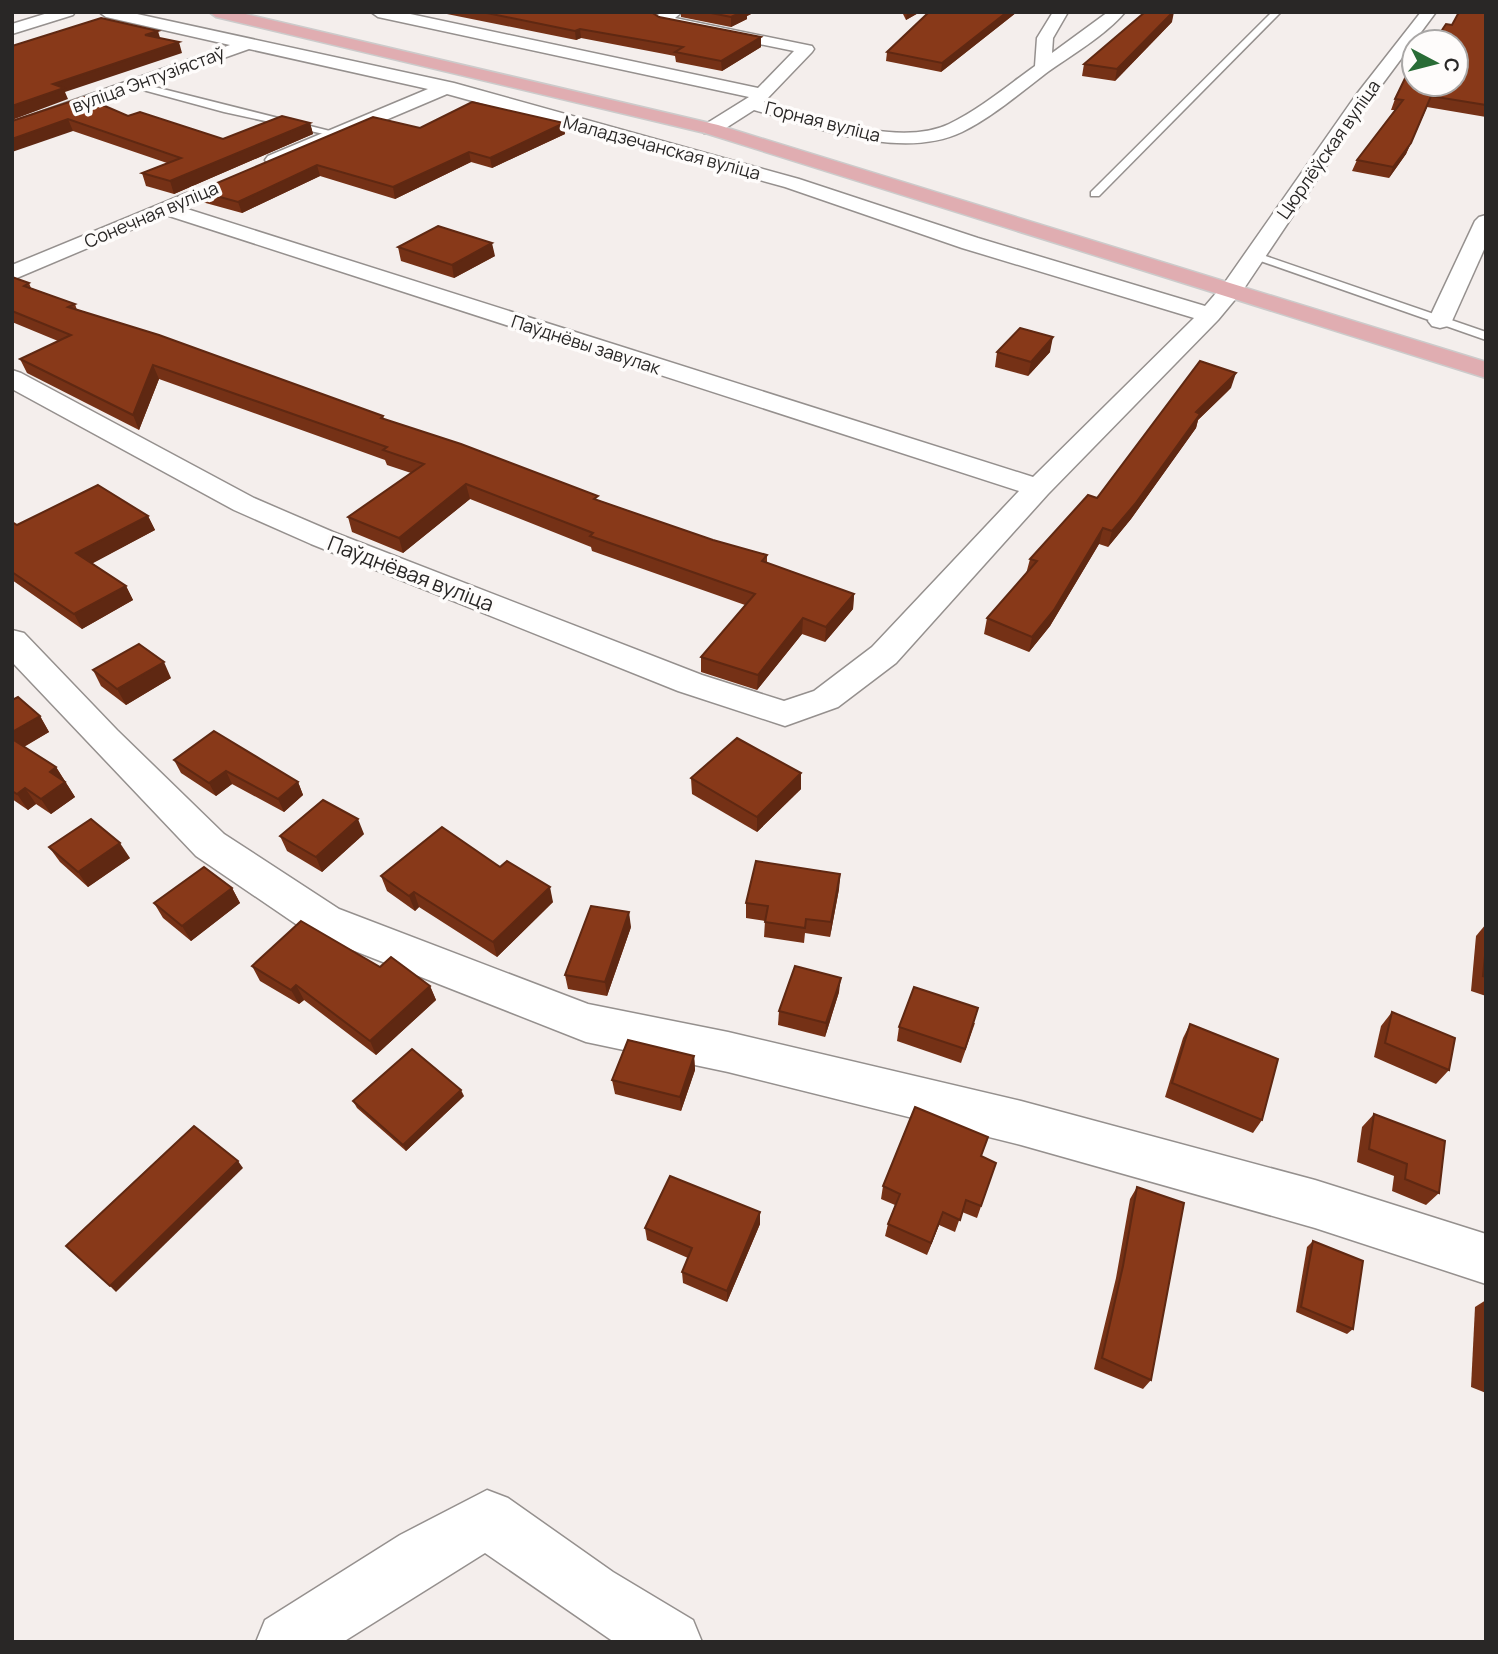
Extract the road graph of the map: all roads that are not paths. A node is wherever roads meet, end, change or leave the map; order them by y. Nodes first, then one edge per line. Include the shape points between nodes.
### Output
1 (68, 12) edge
2 (106, 12) edge
3 (216, 12) edge
4 (379, 12) edge
5 (1061, 12) edge
6 (1277, 12) edge
7 (1429, 12) edge
8 (1114, 13) edge
9 (661, 16) edge
10 (12, 29) edge
11 (244, 45) junction
12 (1043, 68) junction
13 (482, 73) junction
14 (135, 85) junction
15 (445, 88) junction
16 (756, 99) junction
17 (12, 128) edge
18 (711, 129) junction
19 (334, 133) junction
20 (261, 167) edge
21 (200, 193) edge
22 (1095, 194) dead end
23 (164, 208) junction
24 (1486, 221) edge
25 (1253, 255) junction
26 (12, 273) edge
27 (1231, 289) junction
28 (1210, 315) junction
29 (1440, 321) junction
30 (1486, 335) edge
31 (1486, 370) edge
32 (12, 379) edge
33 (1038, 488) junction
34 (12, 641) edge
35 (1486, 1259) edge
36 (287, 1642) edge
37 (671, 1642) edge

1 - 10 street
2 - 11 street, Маладзечанская вуліца
3 - 13 main road, Маладзечанская вуліца
4 - 16 street
5 - 12 street via 1045,38
6 - 22 lane
7 - 25 street, Цюрлёўская вуліца
8 - 12 street, Горная вуліца
9 - 16 street via 806,49
11 - 14 street, вуліца Энтузіястаў
11 - 15 street, Маладзечанская вуліца
12 - 16 street, Горная вуліца via 955,128 931,136 886,137 841,129
13 - 15 street
13 - 18 main road, Маладзечанская вуліца
14 - 17 street, вуліца Энтузіястаў
14 - 19 lane
15 - 19 street
15 - 28 street, Маладзечанская вуліца via 792,183 970,243
16 - 18 street
18 - 27 main road, Маладзечанская вуліца
19 - 20 street
21 - 23 street, Сонечная вуліца
23 - 26 street, Сонечная вуліца
23 - 33 street, Паўднёвы завулак
24 - 29 street
25 - 27 street, Цюрлёўская вуліца
25 - 29 lane
27 - 28 street, Цюрлёўская вуліца
27 - 31 main road, Маладзечанская вуліца
28 - 33 street, Цюрлёўская вуліца
29 - 30 lane
32 - 33 street, Паўднёвая вуліца via 244,504 690,682 785,714 826,699 884,655
34 - 35 street via 211,845 324,921 586,1023 728,1052 1021,1124 1315,1204
36 - 37 street via 487,1519

